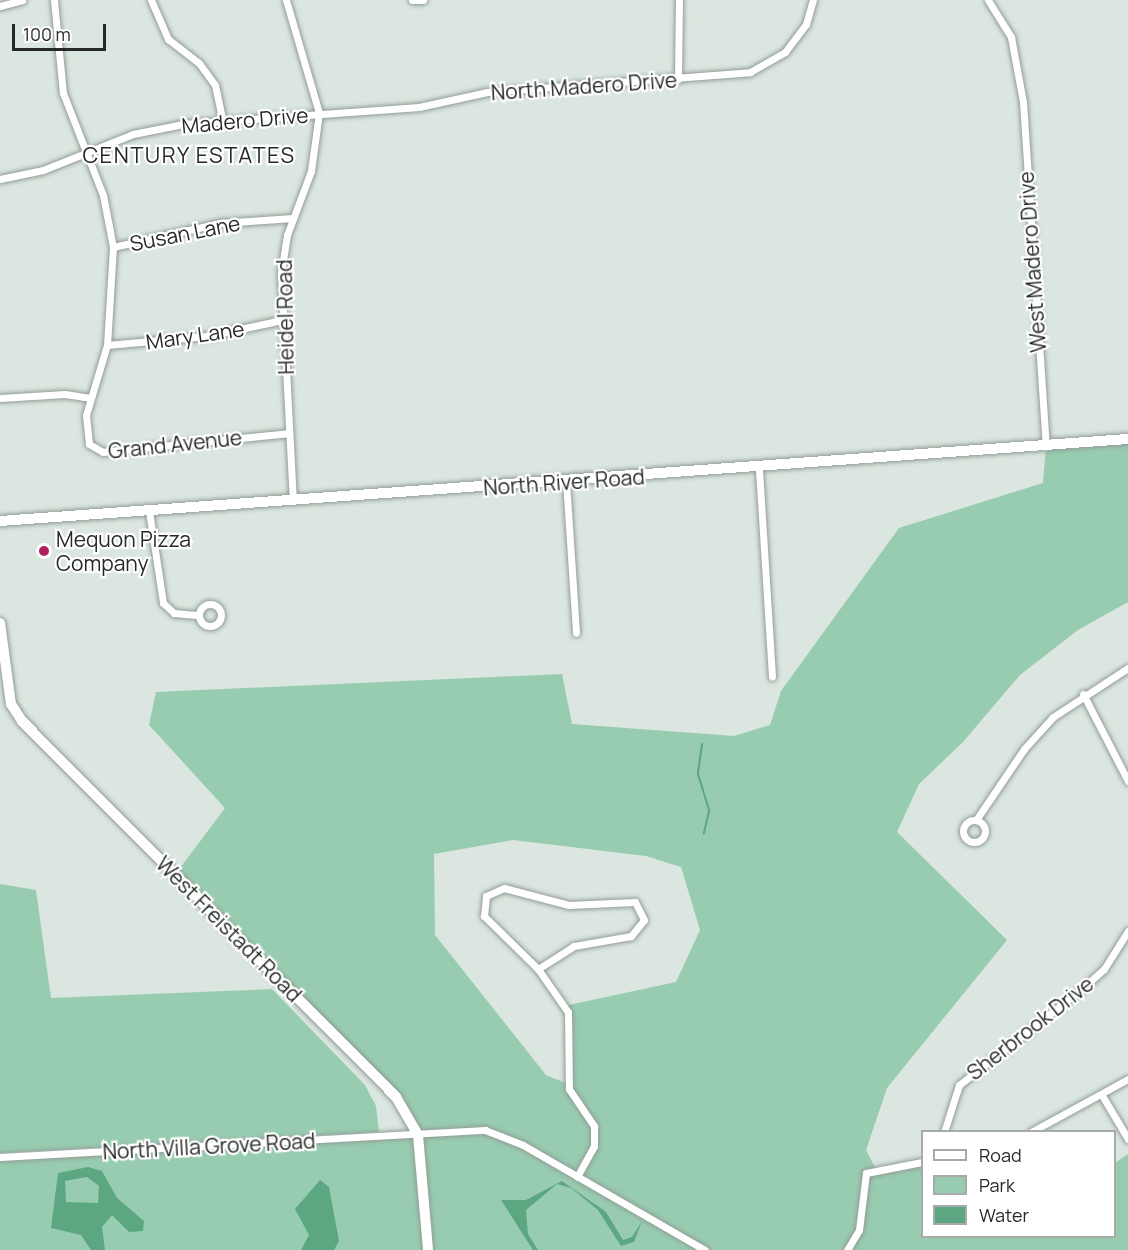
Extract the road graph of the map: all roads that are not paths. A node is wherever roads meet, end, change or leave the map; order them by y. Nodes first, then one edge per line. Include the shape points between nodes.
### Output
1 (22, 0) edge
2 (54, 0) edge
3 (151, 0) edge
4 (286, 0) edge
5 (412, 0) edge
6 (423, 0) edge
7 (679, 0) edge
8 (813, 0) edge
9 (988, 0) edge
10 (0, 6) edge
11 (678, 79) junction
12 (319, 113) junction
13 (223, 122) junction
14 (87, 152) junction
15 (0, 179) edge
16 (293, 218) junction
17 (113, 247) junction
18 (282, 320) junction
19 (107, 345) junction
20 (0, 398) edge
21 (90, 398) junction
22 (289, 433) junction
23 (1128, 439) edge
24 (1046, 446) junction
25 (759, 470) junction
26 (566, 481) junction
27 (293, 500) junction
28 (149, 511) junction
29 (0, 521) edge
30 (199, 615) dead end
31 (0, 623) edge
32 (576, 633) dead end
33 (1128, 668) edge
34 (772, 677) dead end
35 (1083, 694) junction
36 (1128, 781) edge
37 (976, 820) dead end
38 (1128, 931) edge
39 (538, 969) junction
40 (1128, 1079) edge
41 (1103, 1096) junction
42 (944, 1130) edge
43 (1033, 1130) edge
44 (418, 1135) junction
45 (1128, 1139) edge
46 (0, 1157) edge
47 (921, 1162) edge
48 (578, 1177) junction
49 (428, 1250) edge
50 (705, 1250) edge
51 (847, 1250) edge

1 - 10 street
2 - 14 street, Grand Avenue via 63,93
3 - 13 street via 168,39 199,63 215,85
4 - 12 street, Heidel Road
5 - 6 street
7 - 11 street
8 - 11 street, North Madero Drive via 797,38 766,66
9 - 24 street, West Madero Drive via 1011,37 1023,102
11 - 12 street, North Madero Drive via 487,92 419,107
12 - 13 street, Madero Drive
12 - 16 street, Heidel Road via 311,171
13 - 14 street, Madero Drive via 133,134
14 - 15 street, Madero Drive
14 - 17 street, Grand Avenue via 103,195
16 - 17 street, Susan Lane via 220,223
16 - 18 street, Heidel Road via 281,267
17 - 19 street, Grand Avenue
18 - 19 street, Mary Lane via 207,336
18 - 22 street, Heidel Road
19 - 21 street, Grand Avenue
20 - 21 street via 65,394
21 - 22 street, Grand Avenue via 86,436 103,452
22 - 27 street, Heidel Road
23 - 24 street, North River Road
24 - 25 street, North River Road
25 - 26 street, North River Road
25 - 34 street
26 - 27 street, North River Road
26 - 32 street
27 - 28 street, North River Road
28 - 29 street, North River Road
28 - 30 street via 163,603 180,615
31 - 44 street, West Freistadt Road via 11,704 22,721 396,1097
33 - 35 street
35 - 36 street
35 - 37 street via 1024,749
38 - 42 street, Sherbrook Drive via 1104,969 959,1085
39 - 39 street via 574,946 631,936 641,929 642,909 623,901 559,904 495,889 486,896 484,916
39 - 48 street via 568,1012 569,1089 594,1126 594,1146
40 - 41 street
41 - 43 street
41 - 45 street
44 - 46 street, North Villa Grove Road
44 - 48 street, North Villa Grove Road via 493,1131
44 - 49 street, West Freistadt Road
47 - 51 street via 866,1173 859,1230
48 - 50 street, North Villa Grove Road

